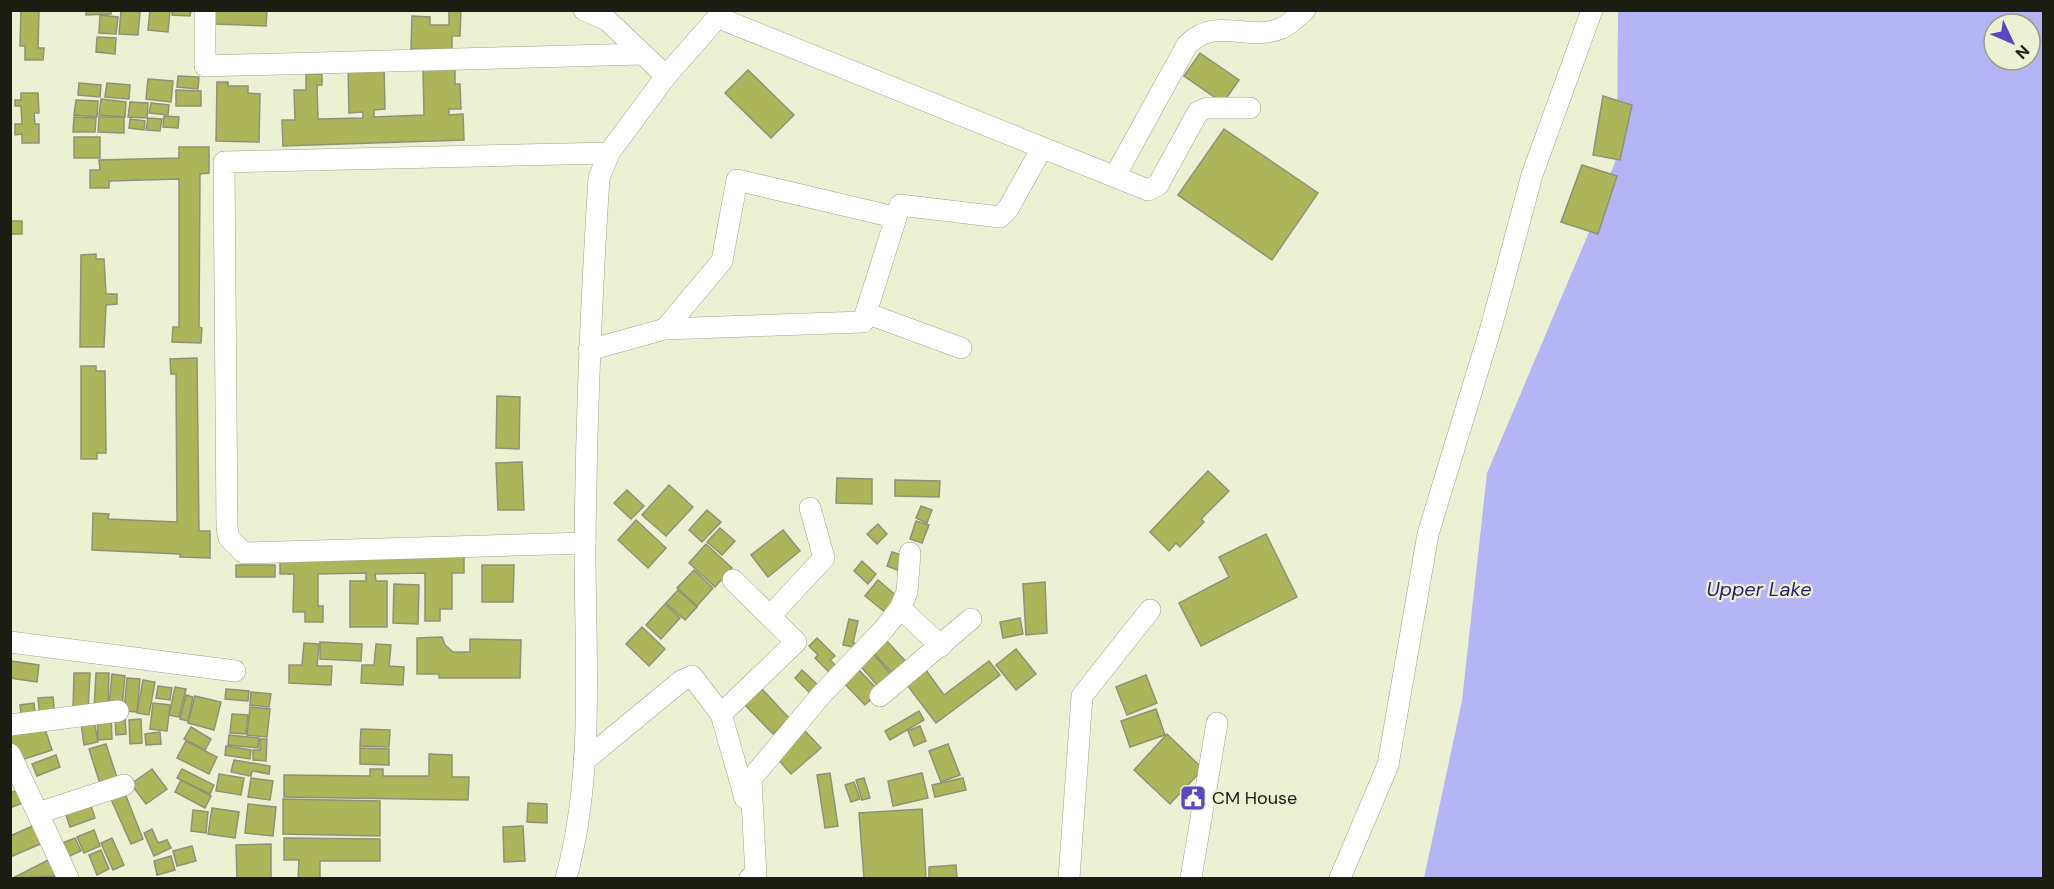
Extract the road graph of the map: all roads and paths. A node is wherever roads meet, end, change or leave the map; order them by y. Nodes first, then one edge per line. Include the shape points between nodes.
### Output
1 (205, 10) edge
2 (584, 10) edge
3 (1305, 10) edge
4 (1592, 10) edge
5 (722, 14) edge
6 (610, 15) edge
7 (642, 54) junction
8 (666, 76) junction
9 (1250, 108) dead end
10 (1042, 148) junction
11 (609, 153) junction
12 (1111, 174) junction
13 (894, 217) junction
14 (866, 313) junction
15 (665, 329) junction
16 (961, 348) dead end
17 (589, 351) junction
18 (810, 508) dead end
19 (585, 543) junction
20 (910, 553) dead end
21 (733, 580) dead end
22 (900, 608) junction
23 (1150, 610) dead end
24 (770, 616) junction
25 (971, 619) dead end
26 (10, 642) edge
27 (941, 646) junction
28 (235, 671) dead end
29 (880, 696) dead end
30 (118, 711) dead end
31 (721, 714) junction
32 (1217, 723) dead end
33 (10, 725) edge
34 (10, 754) edge
35 (584, 761) junction
36 (124, 785) dead end
37 (38, 813) junction
38 (753, 828) junction
39 (68, 879) edge
40 (566, 879) edge
41 (750, 879) edge
42 (1069, 879) edge
43 (1191, 879) edge
44 (1340, 879) edge

1 - 7 street via 205,66
2 - 6 street
3 - 12 street via 1282,28 1247,33 1209,30 1197,35 1187,45 1116,174
4 - 44 street via 1532,175 1492,324 1428,534 1388,765
5 - 8 street
5 - 10 street
6 - 7 street
7 - 8 street
8 - 11 street
9 - 12 street via 1207,108 1198,112 1152,189 1143,189
10 - 12 street
10 - 13 street via 1000,217 900,205
11 - 17 street via 599,178
11 - 19 street via 224,162 229,538 244,553
13 - 14 street
13 - 15 street via 737,180 722,261
14 - 15 street via 863,322
14 - 16 street
15 - 17 street
17 - 19 street
18 - 24 street via 824,558
19 - 35 street
20 - 22 street via 907,592
21 - 24 street
22 - 27 street
22 - 38 street via 751,779
23 - 42 street via 1082,696
24 - 31 street via 796,642
25 - 27 street
26 - 28 street
27 - 29 street
30 - 33 street
31 - 35 street via 692,676
31 - 38 street
32 - 43 street
34 - 37 street
35 - 40 street
36 - 37 street
37 - 39 street
38 - 41 street via 756,877

